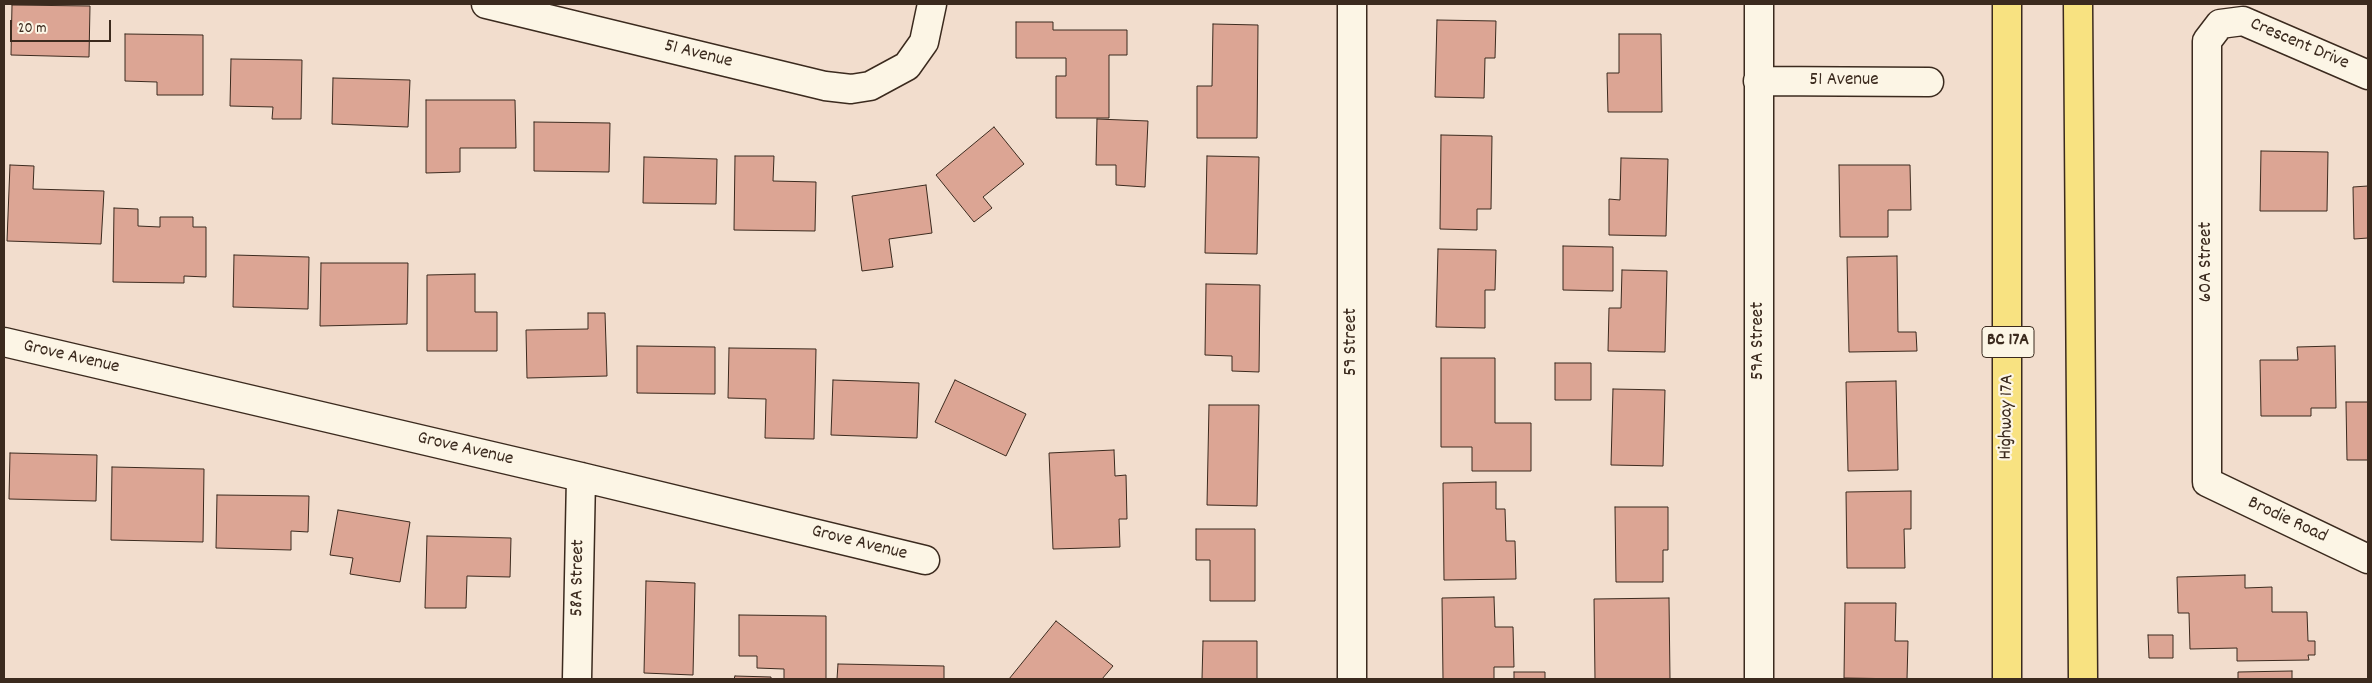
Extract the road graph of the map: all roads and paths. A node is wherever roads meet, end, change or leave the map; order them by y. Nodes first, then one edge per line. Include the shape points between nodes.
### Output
1 (486, 4) edge
2 (932, 4) edge
3 (1352, 4) edge
4 (1759, 4) edge
5 (2007, 4) edge
6 (2078, 4) edge
7 (2206, 42) joint
8 (2368, 75) edge
9 (1758, 81) junction
10 (1929, 82) dead end
11 (4, 342) edge
12 (581, 477) junction
13 (2206, 482) joint
14 (2368, 559) edge
15 (926, 560) dead end
16 (577, 679) edge
17 (1352, 679) edge
18 (1759, 679) edge
19 (2007, 679) edge
20 (2083, 679) edge

1 - 2 street, 51 Avenue via 825,86 851,89 870,86 907,66 924,42
3 - 17 street, 59 Street
4 - 9 street, 59A Street
5 - 19 main road, Highway 17A / BC 17A
6 - 20 main road
7 - 8 street, Crescent Drive via 2220,24 2243,21
7 - 13 street, 60A Street
9 - 10 street, 51 Avenue
9 - 18 street, 59A Street
11 - 12 street, Grove Avenue
12 - 15 street, Grove Avenue
12 - 16 street, 58A Street
13 - 14 street, Brodie Road

